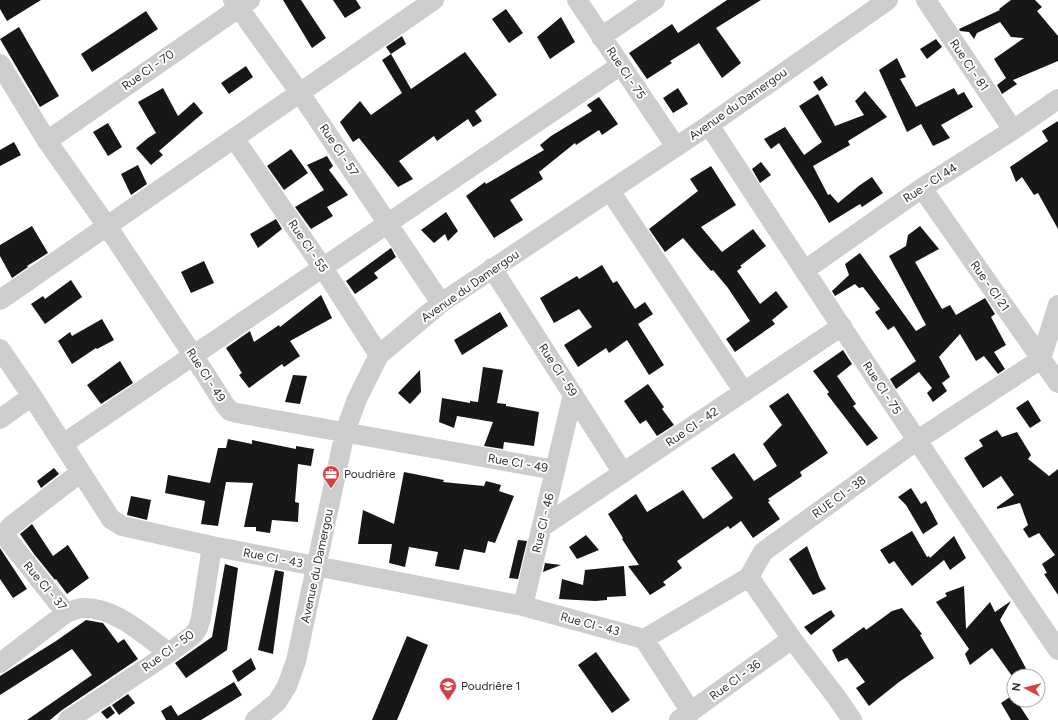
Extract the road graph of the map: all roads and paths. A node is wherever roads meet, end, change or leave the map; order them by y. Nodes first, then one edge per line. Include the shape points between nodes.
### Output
1 (434, 0) edge
2 (577, 0) edge
3 (655, 0) edge
4 (888, 0) edge
5 (926, 0) edge
6 (240, 3) edge
7 (601, 37) junction
8 (621, 65) junction
9 (3, 76) edge
10 (300, 93) junction
11 (1058, 99) edge
12 (709, 125) junction
13 (1013, 130) junction
14 (234, 138) junction
15 (47, 141) junction
16 (676, 147) junction
17 (922, 188) junction
18 (610, 191) junction
19 (388, 223) junction
20 (107, 226) junction
21 (322, 268) junction
22 (492, 268) junction
23 (805, 270) junction
24 (0, 300) edge
25 (441, 303) junction
26 (1058, 305) edge
27 (842, 326) junction
28 (0, 349) edge
29 (193, 355) junction
30 (380, 355) junction
31 (1041, 359) junction
32 (1058, 383) edge
33 (744, 392) junction
34 (573, 394) junction
35 (32, 396) junction
36 (0, 419) edge
37 (345, 432) junction
38 (916, 440) junction
39 (63, 444) junction
40 (555, 470) junction
41 (81, 472) junction
42 (623, 473) junction
43 (542, 527) junction
44 (5, 533) edge
45 (212, 546) junction
46 (317, 566) junction
47 (749, 577) junction
48 (523, 606) junction
49 (66, 613) junction
50 (644, 639) junction
51 (792, 639) junction
52 (1058, 650) edge
53 (169, 653) junction
54 (0, 662) edge
55 (685, 716) edge
56 (68, 720) edge
57 (255, 720) edge
58 (852, 720) edge

1 - 10 street
2 - 7 street, Rue CI - 75
3 - 7 street
4 - 12 street, Avenue du Damergou
5 - 13 street, Rue CI - 81
6 - 10 street, Rue CI - 57
6 - 15 street, Rue CI - 70
7 - 8 street, Rue CI - 75
8 - 16 street, Rue CI - 75
8 - 19 street
9 - 15 street, Rue CI - 49
10 - 14 street
10 - 19 street, Rue CI - 57
11 - 13 street, Rue - CI 44
12 - 16 street, Avenue du Damergou
12 - 23 street, Rue CI - 75
13 - 17 street, Rue - CI 44
14 - 20 street
14 - 21 street, Rue CI - 55
15 - 20 street, Rue CI - 49
16 - 18 street, Avenue du Damergou
17 - 23 street, Rue - CI 44
17 - 31 street, Rue - CI 21
18 - 22 street, Avenue du Damergou
18 - 33 street
19 - 21 street
19 - 25 street, Rue CI - 57
20 - 24 street
20 - 29 street, Rue CI - 49
21 - 29 street
21 - 30 street, Rue CI - 55
22 - 25 street, Avenue du Damergou
22 - 34 street, Rue CI - 59
23 - 27 street, Rue CI - 75
25 - 30 street, Avenue du Damergou
26 - 31 street
27 - 33 street, Rue CI - 42
27 - 38 street, Rue CI - 75
28 - 35 street, Rue CI - 43
29 - 37 street, Rue CI - 49 via 230,410
29 - 39 street
30 - 37 street, Avenue du Damergou via 357,399
31 - 32 street, Rue - CI 21
31 - 38 street, RUE CI - 38
33 - 42 street, Rue CI - 42
34 - 40 street, Rue CI - 46
34 - 42 street, Rue CI - 59
35 - 36 street
35 - 39 street, Rue CI - 43
37 - 40 street, Rue CI - 49
37 - 46 street, Avenue du Damergou
38 - 47 street, RUE CI - 38 via 763,552
38 - 52 street, Rue CI - 75
39 - 41 street, Rue CI - 43
40 - 43 street, Rue CI - 46
41 - 44 street
41 - 45 street, Rue CI - 43 via 116,523
42 - 43 street, Rue CI - 42
43 - 48 street, Rue CI - 46
44 - 49 street, Rue CI - 37
45 - 46 street, Rue CI - 43
45 - 53 street, Rue CI - 50 via 198,628
46 - 48 street, Rue CI - 43
46 - 57 street, Avenue du Damergou via 296,662 287,686 276,702
47 - 50 street
47 - 51 street
48 - 50 street, Rue CI - 43
49 - 53 street, Rue CI - 37 via 82,608 110,614 134,626
49 - 54 street
50 - 55 street
51 - 55 street, Rue CI - 36
51 - 58 street
53 - 56 street, Rue CI - 50

